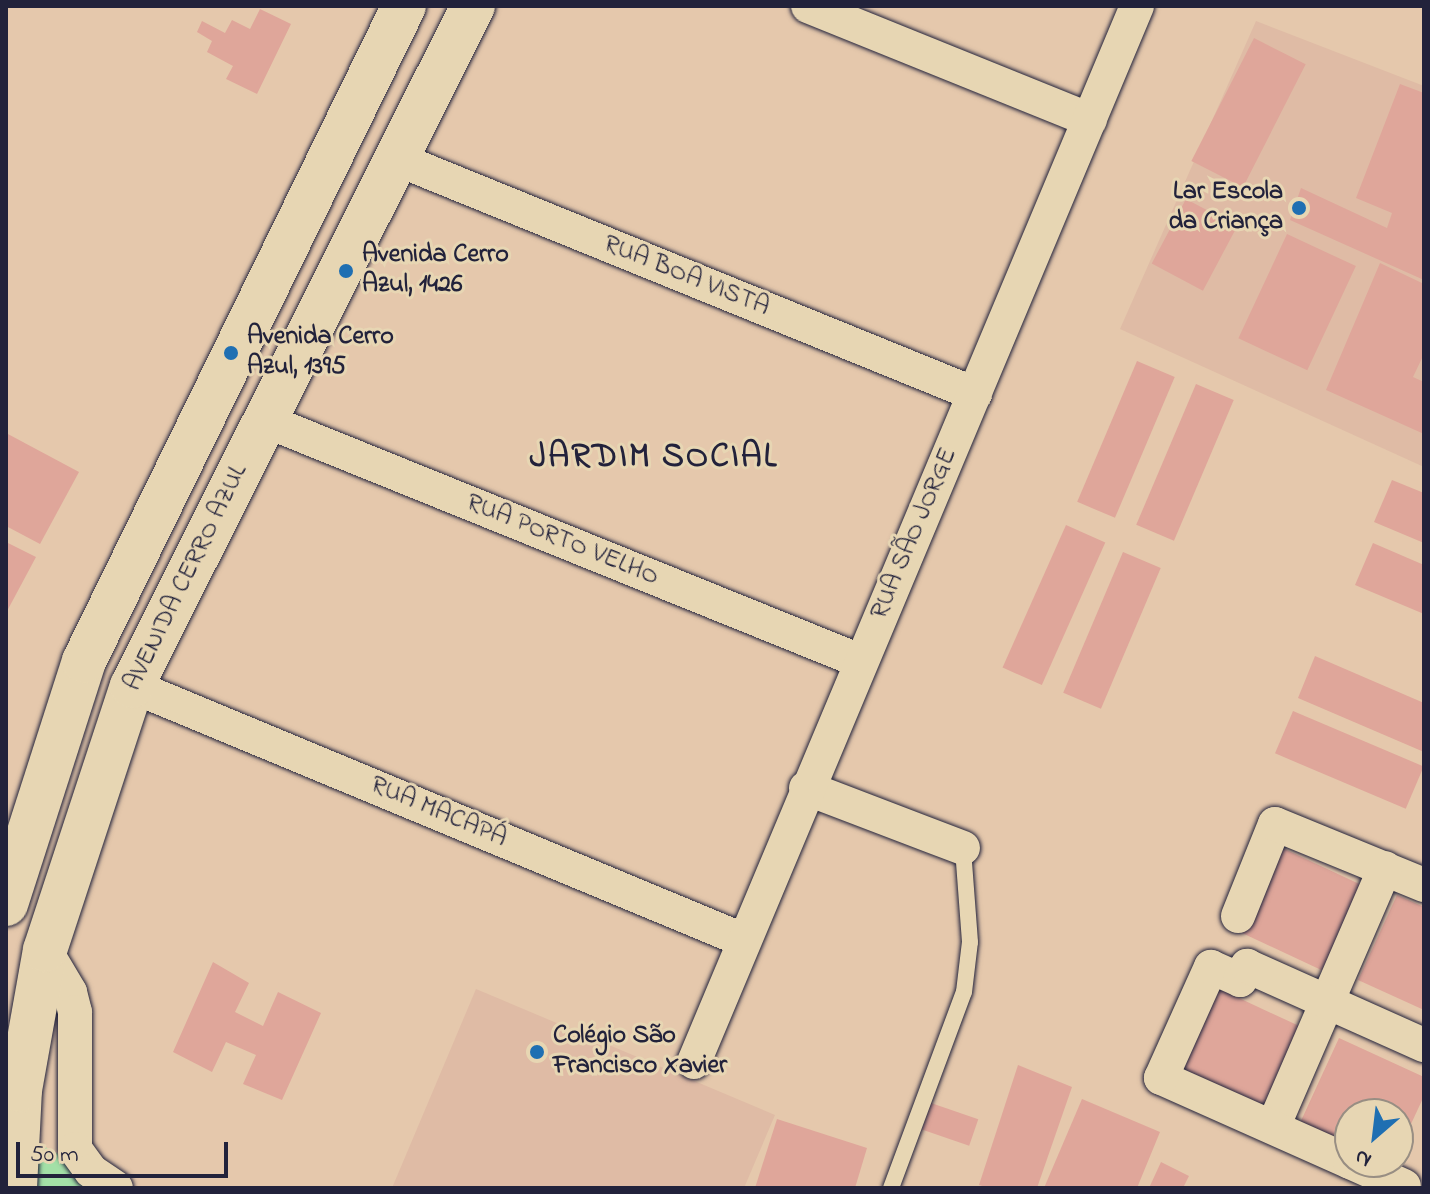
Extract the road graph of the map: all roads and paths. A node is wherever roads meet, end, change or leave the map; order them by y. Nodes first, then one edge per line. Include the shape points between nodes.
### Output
1 (404, 6) edge
2 (473, 6) edge
3 (808, 6) edge
4 (1137, 6) edge
5 (1090, 120) junction
6 (397, 159) junction
7 (975, 394) junction
8 (264, 420) junction
9 (860, 661) junction
10 (132, 686) junction
11 (806, 788) junction
12 (46, 789) junction
13 (92, 805) junction
14 (963, 848) joint
15 (1385, 868) junction
16 (1424, 885) edge
17 (6, 904) edge
18 (1238, 916) dead end
19 (743, 940) junction
20 (45, 950) junction
21 (1327, 1002) junction
22 (1424, 1045) edge
23 (694, 1062) dead end
24 (1273, 1127) junction
25 (1334, 1155) edge
26 (1386, 1178) edge
27 (1404, 1186) dead end
28 (15, 1188) edge
29 (116, 1188) edge
30 (891, 1188) edge

1 - 12 main road, AVENIDA CERRO AZUL via 84,661
2 - 6 main road, AVENIDA CERRO AZUL
3 - 5 street
4 - 5 street, RUA SÃO JORGE
5 - 7 street, RUA SÃO JORGE
6 - 7 street, RUA BOA VISTA
6 - 8 main road, AVENIDA CERRO AZUL
7 - 9 street, RUA SÃO JORGE
8 - 9 street, RUA PORTO VELHO
8 - 10 main road, AVENIDA CERRO AZUL
9 - 11 street, RUA SÃO JORGE
10 - 13 main road, AVENIDA CERRO AZUL
10 - 19 street, RUA MACAPÁ
11 - 14 street
11 - 19 street, RUA SÃO JORGE
12 - 13 main road
12 - 17 main road, AVENIDA CERRO AZUL
13 - 20 main road, AVENIDA CERRO AZUL
14 - 30 lane via 970,942 964,992
15 - 16 street
15 - 18 street via 1275,824
15 - 21 street
19 - 23 street, RUA SÃO JORGE
20 - 28 main road, AVENIDA CERRO AZUL via 20,1090
20 - 29 street via 75,1012 75,1149 91,1171
21 - 22 street
21 - 24 street
21 - 24 street via 1247,966 1240,980 1211,967 1161,1078
24 - 25 street
26 - 27 street

